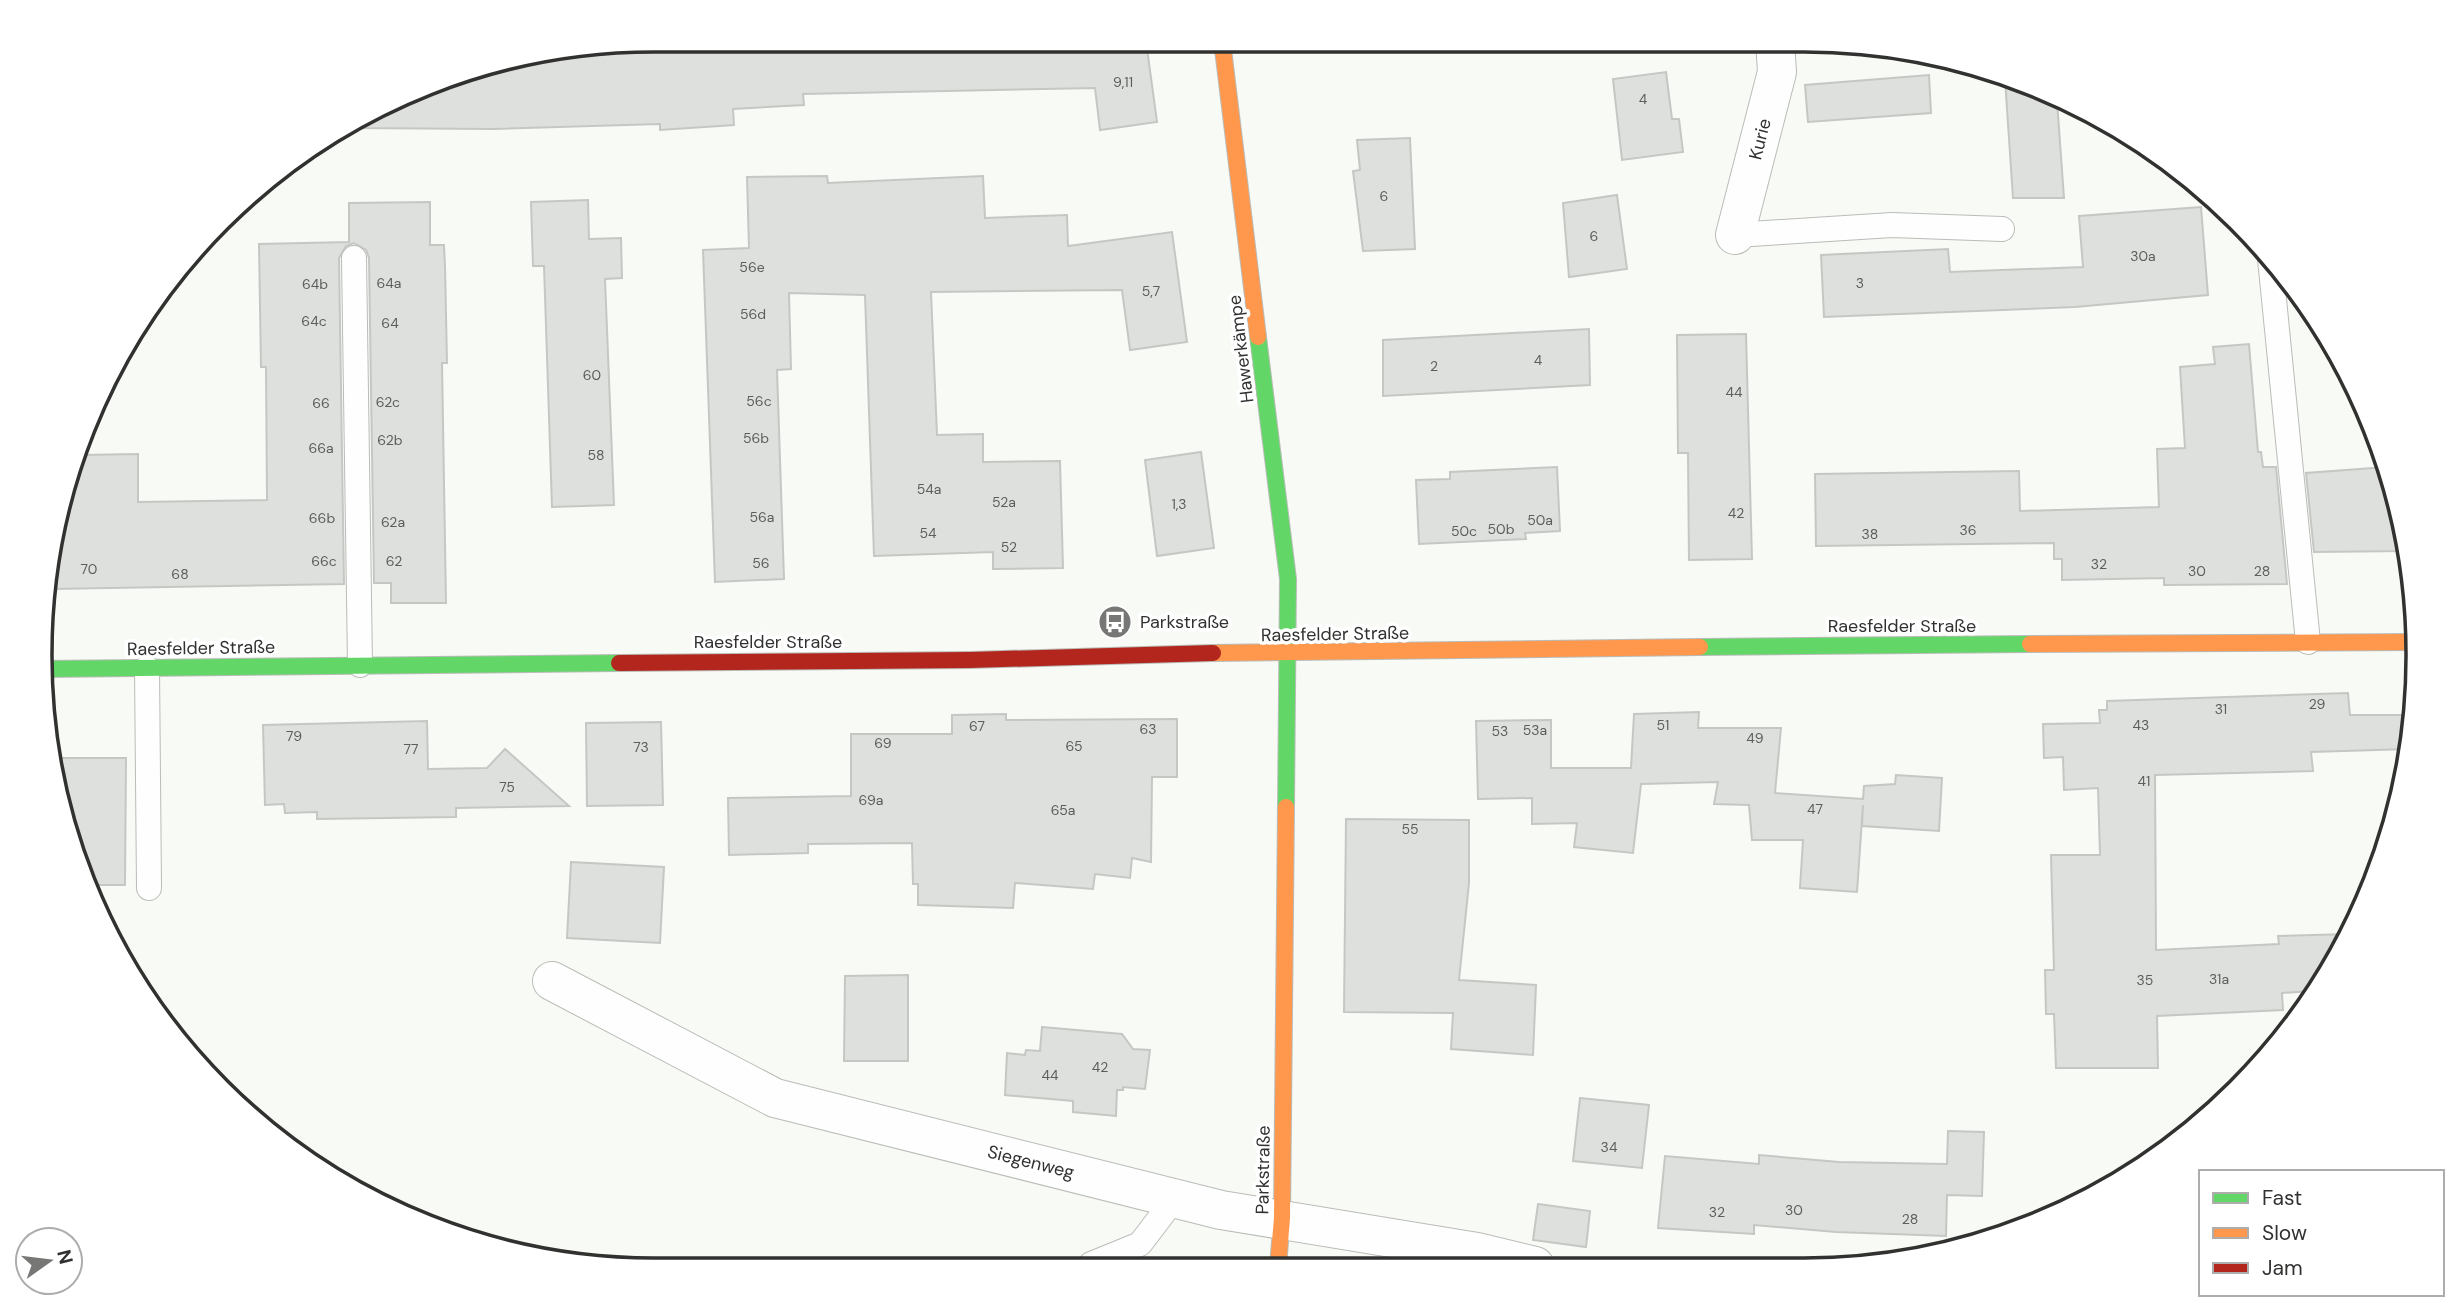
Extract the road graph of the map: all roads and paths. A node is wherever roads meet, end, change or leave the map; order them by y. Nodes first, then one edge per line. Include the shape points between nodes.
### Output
1 (1223, 52) edge
2 (1776, 52) edge
3 (2002, 229) dead end
4 (1735, 235) joint
5 (354, 258) dead end
6 (2272, 277) edge
7 (2308, 642) junction
8 (2405, 642) edge
9 (1288, 653) junction
10 (359, 664) junction
11 (146, 668) junction
12 (53, 669) edge
13 (149, 888) dead end
14 (552, 981) dead end
15 (1175, 1198) junction
16 (1282, 1218) junction
17 (1106, 1258) edge
18 (1280, 1258) edge
19 (1502, 1258) edge

1 - 9 main road, Hawerkämpe via 1288,579
2 - 4 street, Kurie via 1777,72
3 - 4 lane via 1892,225
5 - 10 lane
6 - 7 lane
7 - 8 main road, Raesfelder Straße
7 - 9 main road, Raesfelder Straße
9 - 10 main road, Raesfelder Straße
9 - 16 main road, Parkstraße
10 - 11 main road, Raesfelder Straße
11 - 12 main road, Raesfelder Straße
11 - 13 lane
14 - 15 street, Siegenweg via 775,1098
15 - 16 street, Siegenweg
15 - 17 lane via 1140,1244
16 - 18 main road, Parkstraße
16 - 19 street, Siegenweg

